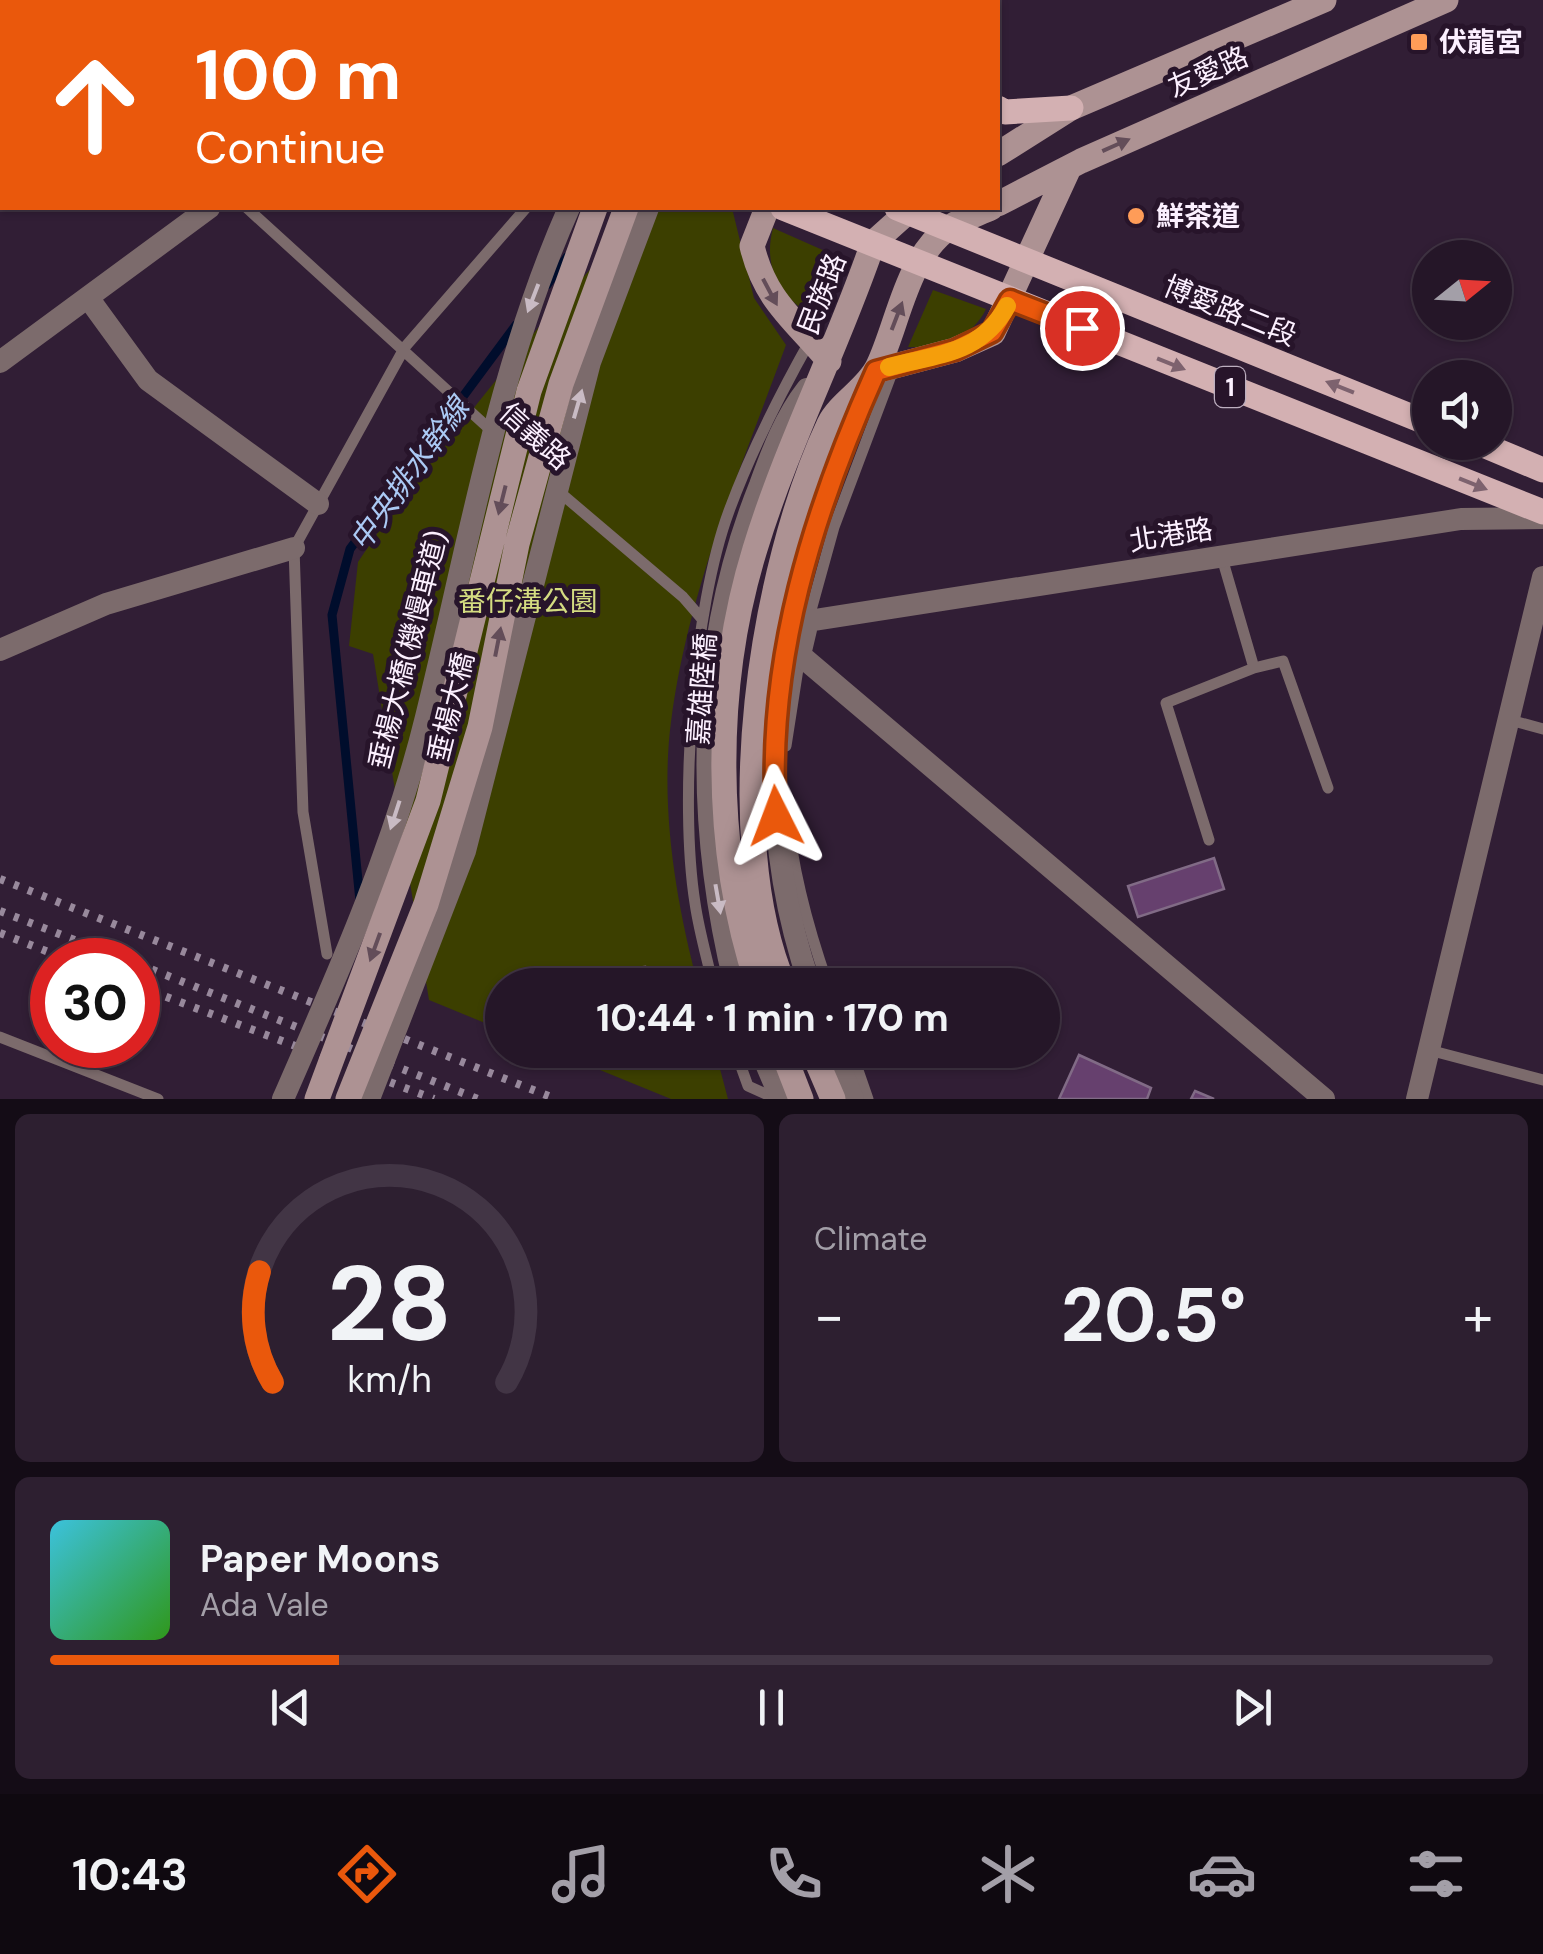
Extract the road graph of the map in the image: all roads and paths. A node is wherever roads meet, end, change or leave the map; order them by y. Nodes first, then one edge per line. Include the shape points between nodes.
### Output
1 (1324, 0) edge
2 (1446, 0) edge
3 (1070, 108) junction
4 (1000, 109) edge
5 (1000, 153) edge
6 (1070, 168) junction
7 (1000, 203) edge
8 (206, 210) edge
9 (249, 210) edge
10 (524, 210) edge
11 (568, 210) edge
12 (594, 210) edge
13 (625, 210) edge
14 (647, 210) edge
15 (766, 210) edge
16 (787, 210) edge
17 (904, 210) edge
18 (907, 210) edge
19 (986, 210) edge
20 (948, 228) junction
21 (873, 243) junction
22 (1028, 261) junction
23 (917, 264) junction
24 (89, 299) junction
25 (1010, 300) junction
26 (811, 339) junction
27 (405, 347) junction
28 (829, 360) junction
29 (0, 362) edge
30 (885, 368) junction
31 (823, 412) junction
32 (1412, 417) edge
33 (1512, 457) edge
34 (1543, 470) edge
35 (318, 504) junction
36 (1543, 515) edge
37 (294, 548) junction
38 (1222, 558) junction
39 (1543, 577) edge
40 (702, 619) junction
41 (808, 621) junction
42 (0, 650) edge
43 (800, 655) junction
44 (1254, 668) junction
45 (1510, 720) junction
46 (1543, 729) edge
47 (1328, 788) dead end
48 (1209, 840) dead end
49 (327, 954) dead end
50 (709, 968) edge
51 (732, 968) edge
52 (754, 968) edge
53 (780, 968) edge
54 (805, 968) edge
55 (822, 968) edge
56 (0, 1037) edge
57 (1429, 1050) junction
58 (742, 1068) edge
59 (767, 1068) edge
60 (789, 1068) edge
61 (820, 1068) edge
62 (840, 1068) edge
63 (857, 1068) edge
64 (1543, 1080) edge
65 (320, 1092) edge
66 (158, 1099) edge
67 (273, 1099) edge
68 (283, 1099) edge
69 (350, 1099) edge
70 (369, 1099) edge
71 (779, 1099) edge
72 (802, 1099) edge
73 (833, 1099) edge
74 (853, 1099) edge
75 (868, 1099) edge
76 (1324, 1099) edge
77 (1417, 1099) edge

1 - 3 main road, 友愛路
6 -> 2 main road, 友愛路
3 - 4 main road
3 - 5 main road, 友愛路
6 - 7 main road, 友愛路
6 - 22 main road
8 - 24 street
9 - 27 lane, 信義路
10 - 27 lane
11 -> 68 street, 垂楊大橋(機慢車道), bridge via 495,419 426,721 326,1001
12 -> 65 main road, 垂楊大橋, bridge via 529,391 428,801
69 -> 13 main road, 垂楊大橋, bridge via 426,904 480,727 517,544 561,384
70 -> 14 street, bridge via 465,852 576,411
15 -> 26 main road via 754,256 782,314
16 - 21 main road, 1
17 - 21 main road, 民族路
18 - 20 main road, 博愛路二段 / 1
19 - 20 main road, 友愛路
20 - 22 main road, 博愛路二段 / 1
20 - 23 main road, 友愛路
21 - 23 main road, 1
21 - 28 main road, 民族路
22 - 25 main road
32 -> 22 main road, 博愛路二段 / 1
23 - 25 main road, 1
30 -> 23 main road
24 - 29 street
24 - 35 street via 148,380
25 - 30 main road via 992,332 955,350
25 -> 36 main road, 1
26 - 28 main road
26 - 40 lane via 778,396 728,513
27 - 35 lane
27 - 40 lane, 信義路, bridge
28 - 31 main road, 民族路
30 - 31 main road
30 - 41 lane
31 -> 51 street via 774,448 740,534 722,605 705,764 716,892
31 - 52 main road, 嘉雄陸橋 via 755,548 736,628 726,728 731,863
31 - 53 main road, 嘉雄陸橋 via 767,619 754,738 757,860
31 - 54 street via 774,724 778,852
33 - 34 main road
35 - 37 lane
36 - 38 street, 北港路 via 1460,519
37 - 42 street via 106,604
37 - 49 lane via 302,812
38 - 41 street, 北港路
38 - 44 lane
39 - 45 street
40 - 50 lane via 689,813 695,902
41 - 43 street
43 - 55 lane via 783,765 790,843
43 - 76 street
44 - 47 lane via 1283,661
44 - 48 lane via 1166,703
45 - 46 lane
45 - 57 street
56 - 66 lane
57 - 64 lane
57 - 77 street
58 - 71 lane via 748,1086
59 - 71 street
60 - 72 main road
61 - 73 main road
62 - 74 street
63 - 75 lane
65 - 67 lane via 286,1070
65 - 69 lane

